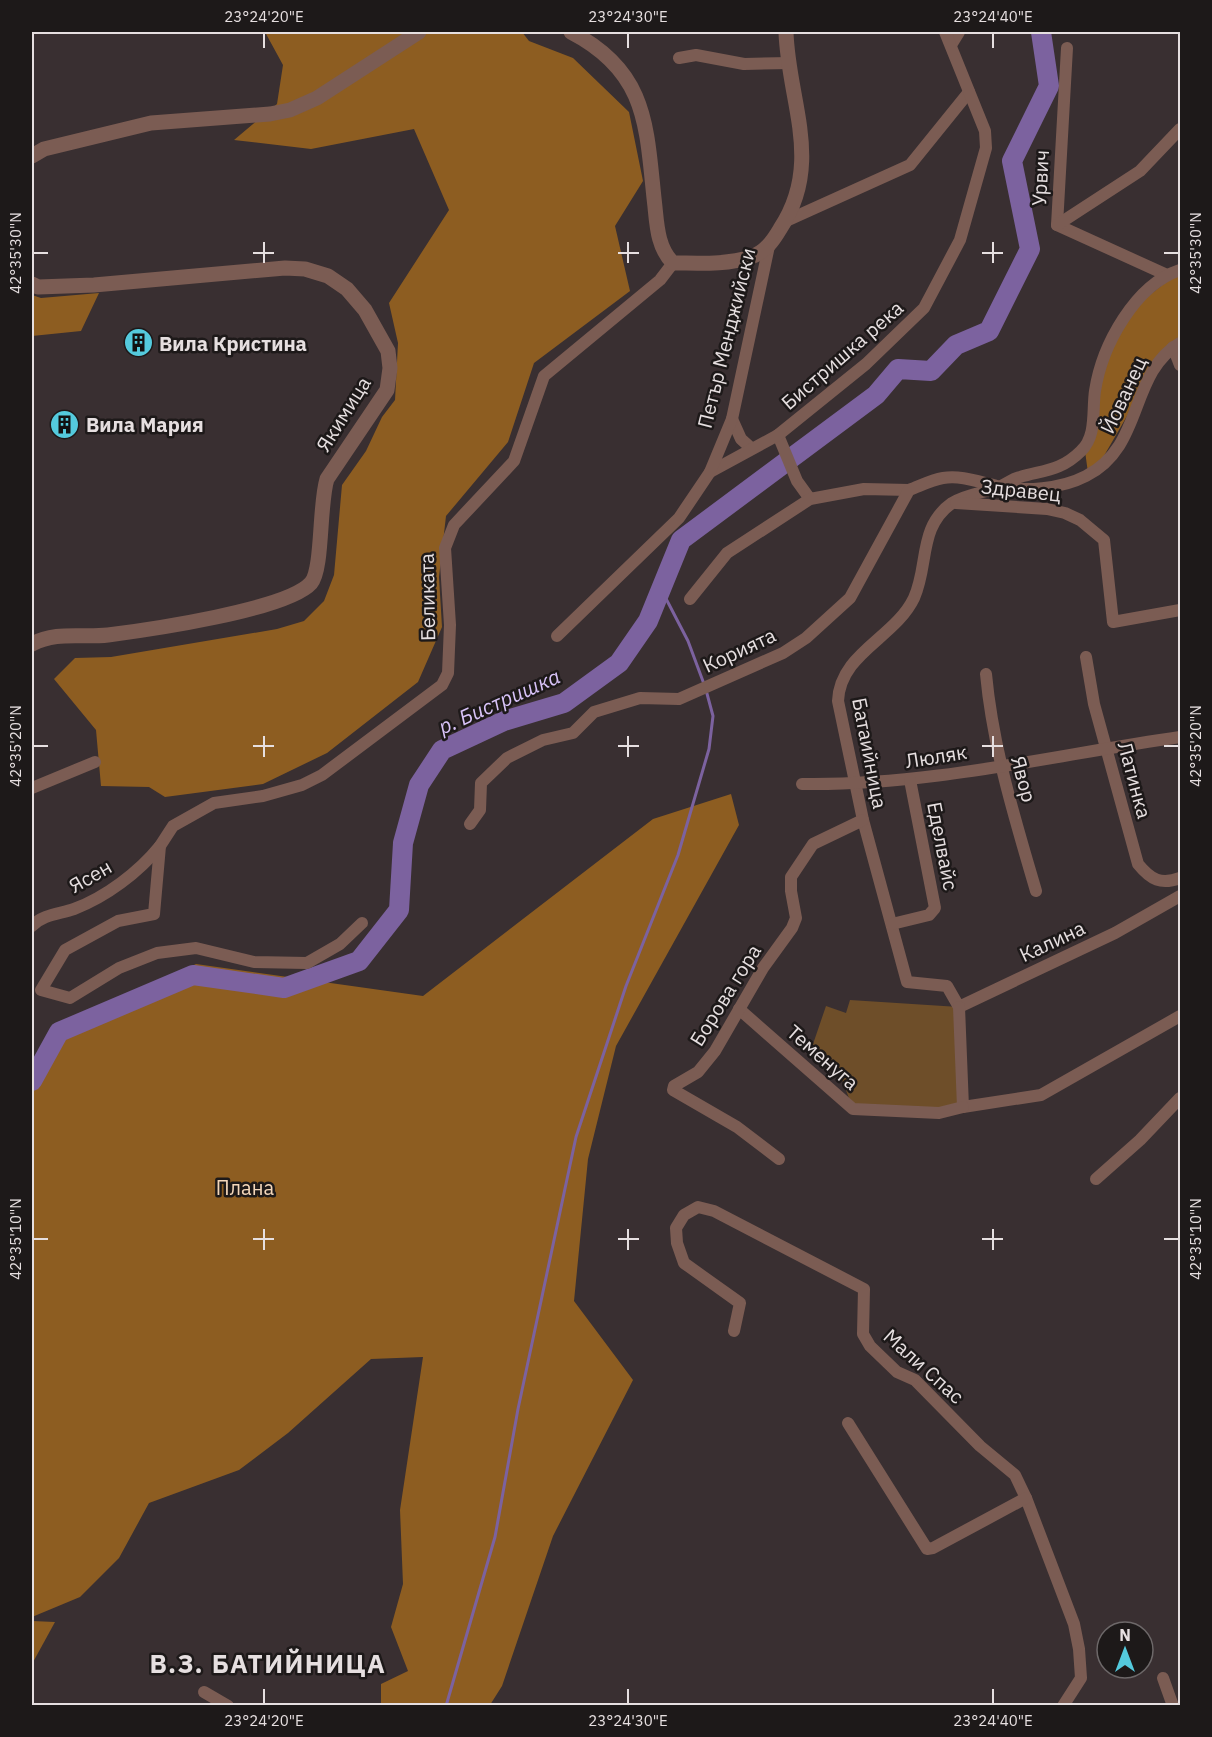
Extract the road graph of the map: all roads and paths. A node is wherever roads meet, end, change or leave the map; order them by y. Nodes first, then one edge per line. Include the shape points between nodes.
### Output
1 (419, 32) edge
2 (571, 32) edge
3 (786, 32) edge
4 (945, 32) edge
5 (959, 32) edge
6 (951, 45) junction
7 (1067, 48) dead end
8 (679, 57) dead end
9 (790, 63) junction
10 (969, 92) junction
11 (1180, 129) edge
12 (32, 156) edge
13 (786, 220) junction
14 (1057, 225) junction
15 (769, 246) junction
16 (673, 263) junction
17 (1180, 270) edge
18 (1167, 275) junction
19 (32, 284) edge
20 (1177, 345) edge
21 (1180, 366) edge
22 (732, 419) junction
23 (778, 435) junction
24 (751, 448) junction
25 (710, 472) junction
26 (999, 487) junction
27 (909, 490) junction
28 (810, 499) junction
29 (952, 503) junction
30 (690, 599) dead end
31 (1180, 610) edge
32 (556, 636) dead end
33 (32, 644) edge
34 (1086, 657) dead end
35 (986, 674) dead end
36 (1180, 737) edge
37 (1106, 747) junction
38 (95, 762) dead end
39 (999, 766) junction
40 (910, 780) junction
41 (802, 784) dead end
42 (856, 784) junction
43 (32, 788) edge
44 (863, 820) junction
45 (470, 824) dead end
46 (160, 846) junction
47 (1180, 878) edge
48 (1036, 891) dead end
49 (1180, 896) edge
50 (362, 923) dead end
51 (892, 924) junction
52 (32, 926) edge
53 (959, 1007) junction
54 (739, 1009) junction
55 (1180, 1016) edge
56 (1180, 1098) edge
57 (963, 1107) junction
58 (779, 1159) dead end
59 (1096, 1179) dead end
60 (734, 1331) dead end
61 (848, 1423) dead end
62 (1026, 1498) junction
63 (1163, 1678) dead end
64 (204, 1692) dead end
65 (228, 1706) edge
66 (1063, 1706) edge
67 (1173, 1706) edge

1 - 12 street via 316,98 290,110 151,123
2 - 16 street via 606,55 624,72 636,92 658,237
3 - 9 street, Петър Менджийски
4 - 6 street, Бистришка река
5 - 6 street
6 - 10 street, Бистришка река
7 - 14 street, Урвич
8 - 9 street via 696,55 744,64
9 - 13 street, Петър Менджийски via 804,156 801,179
10 - 13 street via 910,165
10 - 23 street, Бистришка река via 985,131 986,148 960,240 924,308 832,393
11 - 14 street via 1140,171
13 - 15 street, Петър Менджийски
14 - 18 street, Урвич
15 - 16 street via 753,256 722,263
15 - 22 street, Петър Менджийски
16 - 46 street, Беликата via 660,280 544,376 514,461 454,525 446,548 450,625 448,673 442,685 322,775 263,796 214,803 173,826
17 - 18 street
18 - 26 street via 1132,309 1100,365 1091,439 1064,464
19 - 33 street, Якимица via 94,285 304,269 328,276 347,289 388,351 390,368 387,390 327,479 322,496 319,566 312,582 270,604 105,635 46,637
20 - 21 street
20 - 26 street, Йованец via 1160,359 1146,383 1129,433 1119,448 1087,476 1056,487
22 - 24 street via 741,439
22 - 25 street, Петър Менджийски
23 - 24 street, Бистришка река
23 - 28 street, Бистришка река via 797,481
24 - 25 street, Бистришка река
25 - 32 street, Петър Менджийски via 679,518
26 - 27 street via 942,478
26 - 29 street
27 - 28 street via 864,489
27 - 45 street, Корията via 850,598 806,638 783,653 680,699 640,698 594,712 573,733 543,740 507,758 482,783 480,810
28 - 30 street via 727,553
29 - 31 street, Здравец via 1047,509 1080,520 1104,540 1113,621
29 - 42 street, Батаийница via 938,516 927,536 914,598 896,622 847,668 839,684 838,700
34 - 37 street, Латинка
35 - 39 street, Явор
36 - 37 street, Люляк
37 - 39 street, Люляк
37 - 47 street, Латинка via 1138,864 1160,882
38 - 43 street
39 - 40 street, Люляк
39 - 48 street, Явор
40 - 42 street, Люляк
40 - 51 street, Еделвайс via 935,908 929,915
41 - 42 street, Люляк
42 - 44 street, Батаийница
44 - 51 street, Батаийница
44 - 54 street, Борова гора via 813,844 797,867 791,877 796,918
46 - 50 street via 154,914 118,921 65,950 41,990 70,998 119,968 157,953 196,948 254,962 307,963 340,944
46 - 52 street, Ясен via 145,865 117,884 76,908 38,919
49 - 53 street, Калина via 1115,933
51 - 53 street, Батаийница via 907,982 946,986
53 - 57 street
54 - 57 street, Теменуга via 853,1109 939,1113
54 - 58 street, Борова гора via 699,1072 673,1090 737,1127
55 - 57 street, Теменуга via 1041,1095
56 - 59 street
60 - 62 street, Мали Спас via 740,1303 684,1263 677,1243 676,1228 684,1215 698,1207 714,1211 864,1289 863,1334 870,1346 897,1372 915,1380 980,1446 1015,1475
61 - 62 street via 927,1549
62 - 66 street, Мали Спас via 1074,1624 1079,1649 1081,1678
63 - 67 street
64 - 65 street

